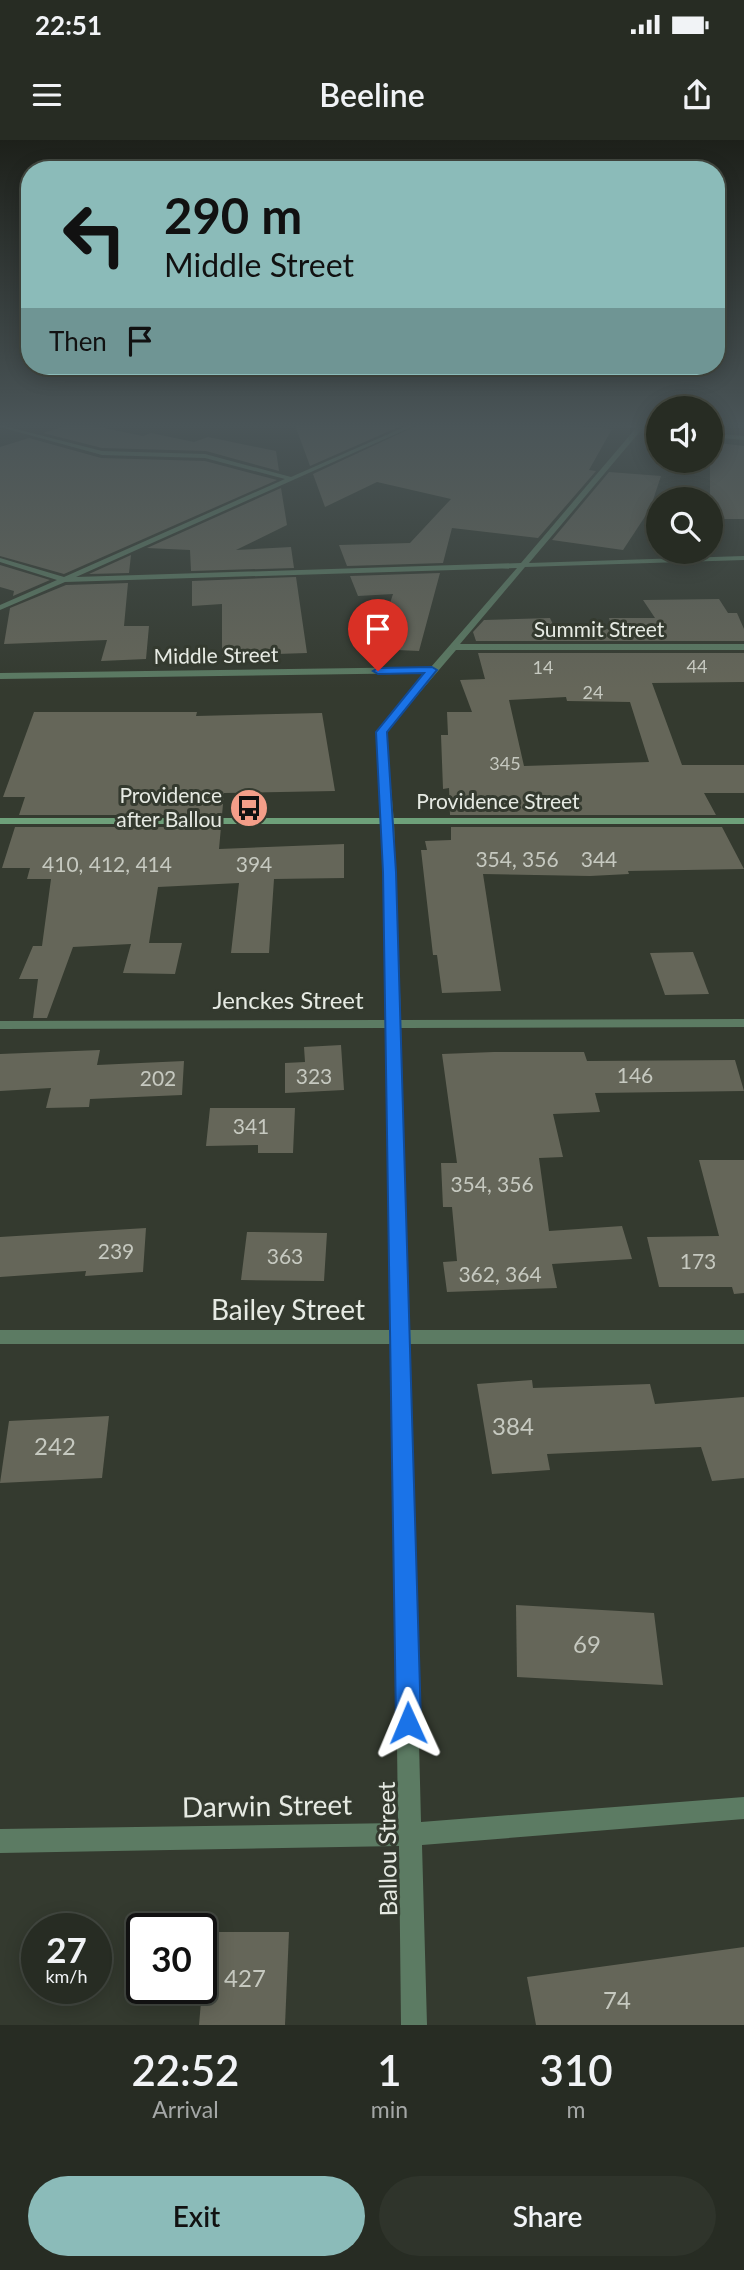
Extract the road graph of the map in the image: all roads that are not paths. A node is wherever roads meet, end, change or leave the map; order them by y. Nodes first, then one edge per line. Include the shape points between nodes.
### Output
1 (216, 513) edge
2 (567, 513) edge
3 (744, 558) edge
4 (0, 560) edge
5 (523, 565) junction
6 (66, 580) junction
7 (0, 608) edge
8 (454, 647) junction
9 (744, 647) edge
10 (432, 670) junction
11 (0, 676) edge
12 (0, 821) edge
13 (744, 821) edge
14 (388, 822) junction
15 (744, 1023) edge
16 (394, 1024) junction
17 (0, 1025) edge
18 (399, 1336) junction
19 (0, 1337) edge
20 (744, 1337) edge
21 (744, 1808) edge
22 (411, 1834) junction
23 (0, 1841) edge
24 (414, 2025) edge

1 - 6 street
2 - 5 street, Ballou Street
3 - 5 street
4 - 6 street
5 - 6 street
5 - 8 street, Ballou Street
6 - 7 street
8 - 9 street, Summit Street
8 - 10 street, Ballou Street
10 - 11 street, Middle Street
10 - 14 street, Ballou Street via 381,732
12 - 14 main road, Providence Street
13 - 14 main road, Providence Street
14 - 16 street, Ballou Street
15 - 16 street, Jenckes Street
16 - 17 street, Jenckes Street
16 - 18 street, Ballou Street
18 - 19 street, Bailey Street
18 - 20 street, Bailey Street
18 - 22 street, Ballou Street
21 - 22 street, Darwin Street
22 - 23 street, Darwin Street
22 - 24 street, Ballou Street

